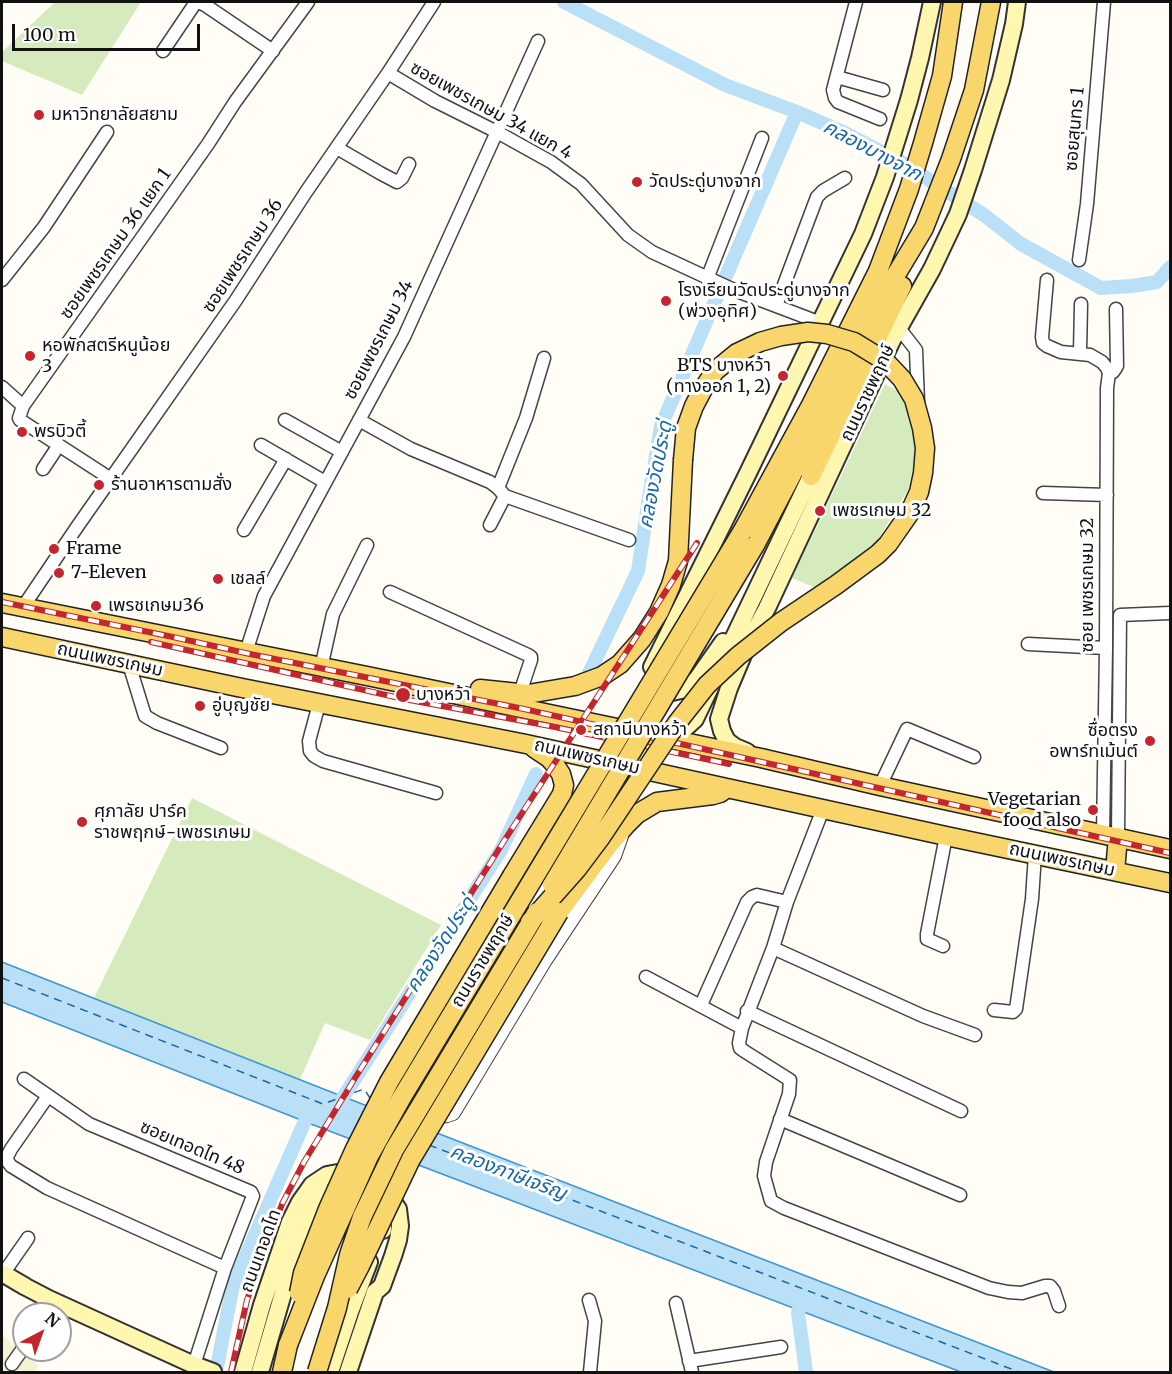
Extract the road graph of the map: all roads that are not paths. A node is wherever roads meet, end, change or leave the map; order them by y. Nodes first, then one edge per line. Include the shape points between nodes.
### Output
1 (308, 2) edge
2 (435, 2) edge
3 (856, 2) edge
4 (932, 2) edge
5 (953, 2) edge
6 (991, 2) edge
7 (1017, 2) edge
8 (1104, 2) edge
9 (206, 3) edge
10 (538, 41) dead end
11 (163, 51) dead end
12 (273, 51) junction
13 (388, 73) junction
14 (837, 77) junction
15 (883, 90) dead end
16 (880, 119) dead end
17 (107, 132) dead end
18 (497, 132) junction
19 (762, 138) dead end
20 (337, 148) junction
21 (409, 164) dead end
22 (845, 178) dead end
23 (924, 228) junction
24 (1079, 260) dead end
25 (2, 279) edge
26 (710, 280) junction
27 (1047, 280) dead end
28 (1081, 304) dead end
29 (776, 306) junction
30 (1116, 309) dead end
31 (821, 322) junction
32 (895, 334) junction
33 (1080, 353) junction
34 (544, 358) dead end
35 (1109, 373) junction
36 (2, 387) edge
37 (24, 406) junction
38 (285, 420) dead end
39 (359, 420) junction
40 (59, 445) junction
41 (261, 445) dead end
42 (342, 452) junction
43 (286, 459) junction
44 (43, 469) dead end
45 (811, 476) junction
46 (111, 479) junction
47 (325, 482) junction
48 (502, 492) junction
49 (1043, 493) dead end
50 (1107, 495) junction
51 (490, 525) dead end
52 (244, 530) dead end
53 (629, 540) dead end
54 (367, 545) dead end
55 (390, 592) dead end
56 (754, 596) junction
57 (821, 601) dead end
58 (2, 603) edge
59 (23, 608) junction
60 (1170, 613) edge
61 (2, 636) edge
62 (1028, 644) dead end
63 (1106, 648) junction
64 (246, 652) junction
65 (659, 653) junction
66 (129, 663) junction
67 (321, 668) junction
68 (367, 676) junction
69 (520, 693) junction
70 (319, 704) junction
71 (619, 729) junction
72 (672, 740) junction
73 (526, 744) junction
74 (221, 748) dead end
75 (637, 754) junction
76 (761, 758) junction
77 (974, 758) dead end
78 (594, 759) junction
79 (564, 785) junction
80 (880, 786) junction
81 (726, 789) junction
82 (436, 793) dead end
83 (823, 809) junction
84 (571, 825) junction
85 (625, 826) junction
86 (1110, 835) junction
87 (946, 836) junction
88 (611, 842) junction
89 (1170, 849) edge
90 (1035, 854) junction
91 (1115, 871) junction
92 (1170, 883) edge
93 (787, 902) junction
94 (530, 922) junction
95 (943, 946) dead end
96 (773, 948) junction
97 (646, 977) dead end
98 (700, 1005) junction
99 (993, 1010) dead end
100 (747, 1011) junction
101 (742, 1028) junction
102 (975, 1035) dead end
103 (24, 1079) dead end
104 (48, 1096) junction
105 (961, 1112) dead end
106 (780, 1119) junction
107 (960, 1195) dead end
108 (28, 1238) dead end
109 (225, 1268) junction
110 (2, 1274) edge
111 (382, 1286) junction
112 (49, 1299) junction
113 (590, 1300) dead end
114 (47, 1302) edge
115 (676, 1304) dead end
116 (1059, 1306) dead end
117 (337, 1308) junction
118 (288, 1345) junction
119 (781, 1347) dead end
120 (691, 1367) edge
121 (204, 1369) edge
122 (243, 1372) edge
123 (260, 1372) edge
124 (282, 1372) edge
125 (317, 1372) edge
126 (330, 1372) edge
127 (348, 1372) edge
128 (359, 1372) edge
129 (590, 1372) edge

1 - 12 street, ซอยเพชรเกษม 36 แยก 1
2 - 13 street, ซอยเพชรเกษม 36
3 - 14 street
4 - 31 main road via 885,177
5 - 118 main road, ถนนราชพฤกษ์, bridge via 942,76 909,189 878,271 742,532 369,1156
6 - 23 main road, ถนนราชพฤกษ์ via 974,90
7 - 32 main road, ถนนราชพฤกษ์ via 1001,80 958,214
8 - 24 street, ซอยสุนทร 1
9 - 11 street via 194,5
9 - 12 street
10 - 18 street, ซอยเพชรเกษม 34
12 - 37 street, ซอยเพชรเกษม 36 แยก 1
13 - 18 street, ซอยเพชรเกษม 34 แยก 4
13 - 20 street, ซอยเพชรเกษม 36
14 - 15 street
14 - 16 street via 833,90 838,102
17 - 25 street via 44,227
18 - 26 street, ซอยเพชรเกษม 34 แยก 4 via 582,184 628,236
18 - 39 street, ซอยเพชรเกษม 34 via 404,337
19 - 26 street
20 - 21 street via 398,182
20 - 46 street, ซอยเพชรเกษม 36
22 - 29 street via 817,197
23 - 45 main road via 900,291
23 - 94 main road, ถนนราชพฤกษ์, bridge via 882,298 755,545
26 - 29 street, ซอยเพชรเกษม 34 แยก 4
27 - 33 street via 1043,343 1061,351
28 - 33 street
29 - 31 street, ซอยเพชรเกษม 34 แยก 4
30 - 35 street, ซอย เพชรเกษม 32 via 1117,366
31 - 65 main road
32 - 45 main road
32 - 57 street via 916,350 920,436 912,496 875,551
32 - 76 main road, ถนนราชพฤกษ์ via 748,643 722,707 719,719 727,741
33 - 35 street via 1102,362
34 - 48 street
35 - 50 street, ซอย เพชรเกษม 32
36 - 37 street
37 - 40 street via 20,420
38 - 42 street
39 - 42 street, ซอยเพชรเกษม 34
39 - 48 street via 411,449 490,482
40 - 44 street
40 - 46 street
41 - 43 street
42 - 47 street, ซอยเพชรเกษม 34
43 - 47 street
43 - 52 street
45 - 56 main road
46 - 59 street, ซอยเพชรเกษม 36
47 - 64 street, ซอยเพชรเกษม 34 via 260,604
48 - 51 street
48 - 53 street
49 - 50 street
50 - 63 street, ซอย เพชรเกษม 32
54 - 67 street via 333,614
55 - 69 street via 531,657
56 - 65 main road via 698,679 689,686 672,692 662,688 655,669
56 - 72 main road via 694,718
58 - 59 main road, ถนนเพชรเกษม
59 - 64 main road, ถนนเพชรเกษม
60 - 86 street via 1120,615
61 - 66 main road, ถนนเพชรเกษม
62 - 63 street
63 - 86 street, ซอย เพชรเกษม 32
64 - 67 main road, ถนนเพชรเกษม
65 - 71 main road
66 - 70 main road, ถนนเพชรเกษม
66 - 74 street via 145,716
67 - 68 main road, ถนนเพชรเกษม
68 - 69 main road
68 - 71 main road, ถนนเพชรเกษม
69 - 94 main road, bridge via 575,686 602,676 620,664 659,612 678,561 686,428 715,371 760,342 808,333 854,342 885,361 902,379 914,399 926,448 919,492 909,514 878,554 781,622 707,685 595,845
70 - 73 main road, ถนนเพชรเกษม
70 - 82 street via 309,741 314,756
71 - 72 main road, ถนนเพชรเกษม
71 - 75 main road
72 - 75 main road
72 - 76 main road, ถนนเพชรเกษม
73 - 78 main road, ถนนเพชรเกษม
73 - 79 main road via 549,758
75 - 78 main road
75 - 81 main road via 664,770
76 - 80 main road, ถนนเพชรเกษม
77 - 80 street via 908,726
78 - 81 main road, ถนนเพชรเกษม
79 - 84 street
79 - 118 main road, bridge via 389,1082 355,1149 303,1274
80 - 86 main road, ถนนเพชรเกษม
81 - 83 main road, ถนนเพชรเกษม
81 - 85 main road via 712,795 657,802
83 - 87 main road, ถนนเพชรเกษม
83 - 93 street
84 - 85 street via 412,1088 412,1097 422,1109 440,1116 453,1113 545,960 614,856
84 - 88 street via 577,807 599,802 613,814 616,823
85 - 88 main road
86 - 89 main road, ถนนเพชรเกษม
86 - 91 main road
87 - 90 main road, ถนนเพชรเกษม
87 - 95 street via 927,934 927,939
88 - 117 main road, bridge via 559,912 411,1159
90 - 91 main road, ถนนเพชรเกษม
90 - 99 street via 1016,1009
91 - 92 main road, ถนนเพชรเกษม
93 - 96 street
93 - 98 street via 757,895 747,902
94 - 117 main road, ถนนราชพฤกษ์, bridge via 394,1150 362,1217
96 - 100 street
96 - 102 street via 923,1016
97 - 98 street
98 - 101 street
100 - 101 street
100 - 105 street
101 - 106 street via 740,1048 790,1080
103 - 104 street, ซอยเทอดไท 48
104 - 109 street, ซอยเทอดไท 48 via 89,1124 251,1192 253,1196
104 - 109 street via 11,1149 6,1159 11,1166 47,1188
106 - 107 street
106 - 116 street via 764,1176 771,1201 989,1288 1022,1293 1050,1286
108 - 110 street
109 - 121 street, ซอยเทอดไท 48
110 - 112 main road
111 - 122 main road, ถนนเทอดไท via 398,1240 398,1209 369,1178 343,1172 327,1176 312,1185 290,1222
111 - 127 main road, ถนนเทอดไท via 375,1292
111 - 128 main road, ถนนเทอดไท via 383,1295
112 - 114 street
112 - 121 main road
113 - 129 street via 595,1321
115 - 120 street
117 - 125 main road, ถนนราชพฤกษ์, bridge
118 - 124 main road, ถนนราชพฤกษ์
119 - 120 street
123 - 126 main road via 295,1252 315,1204 325,1194 343,1191 362,1197 379,1212 383,1230

